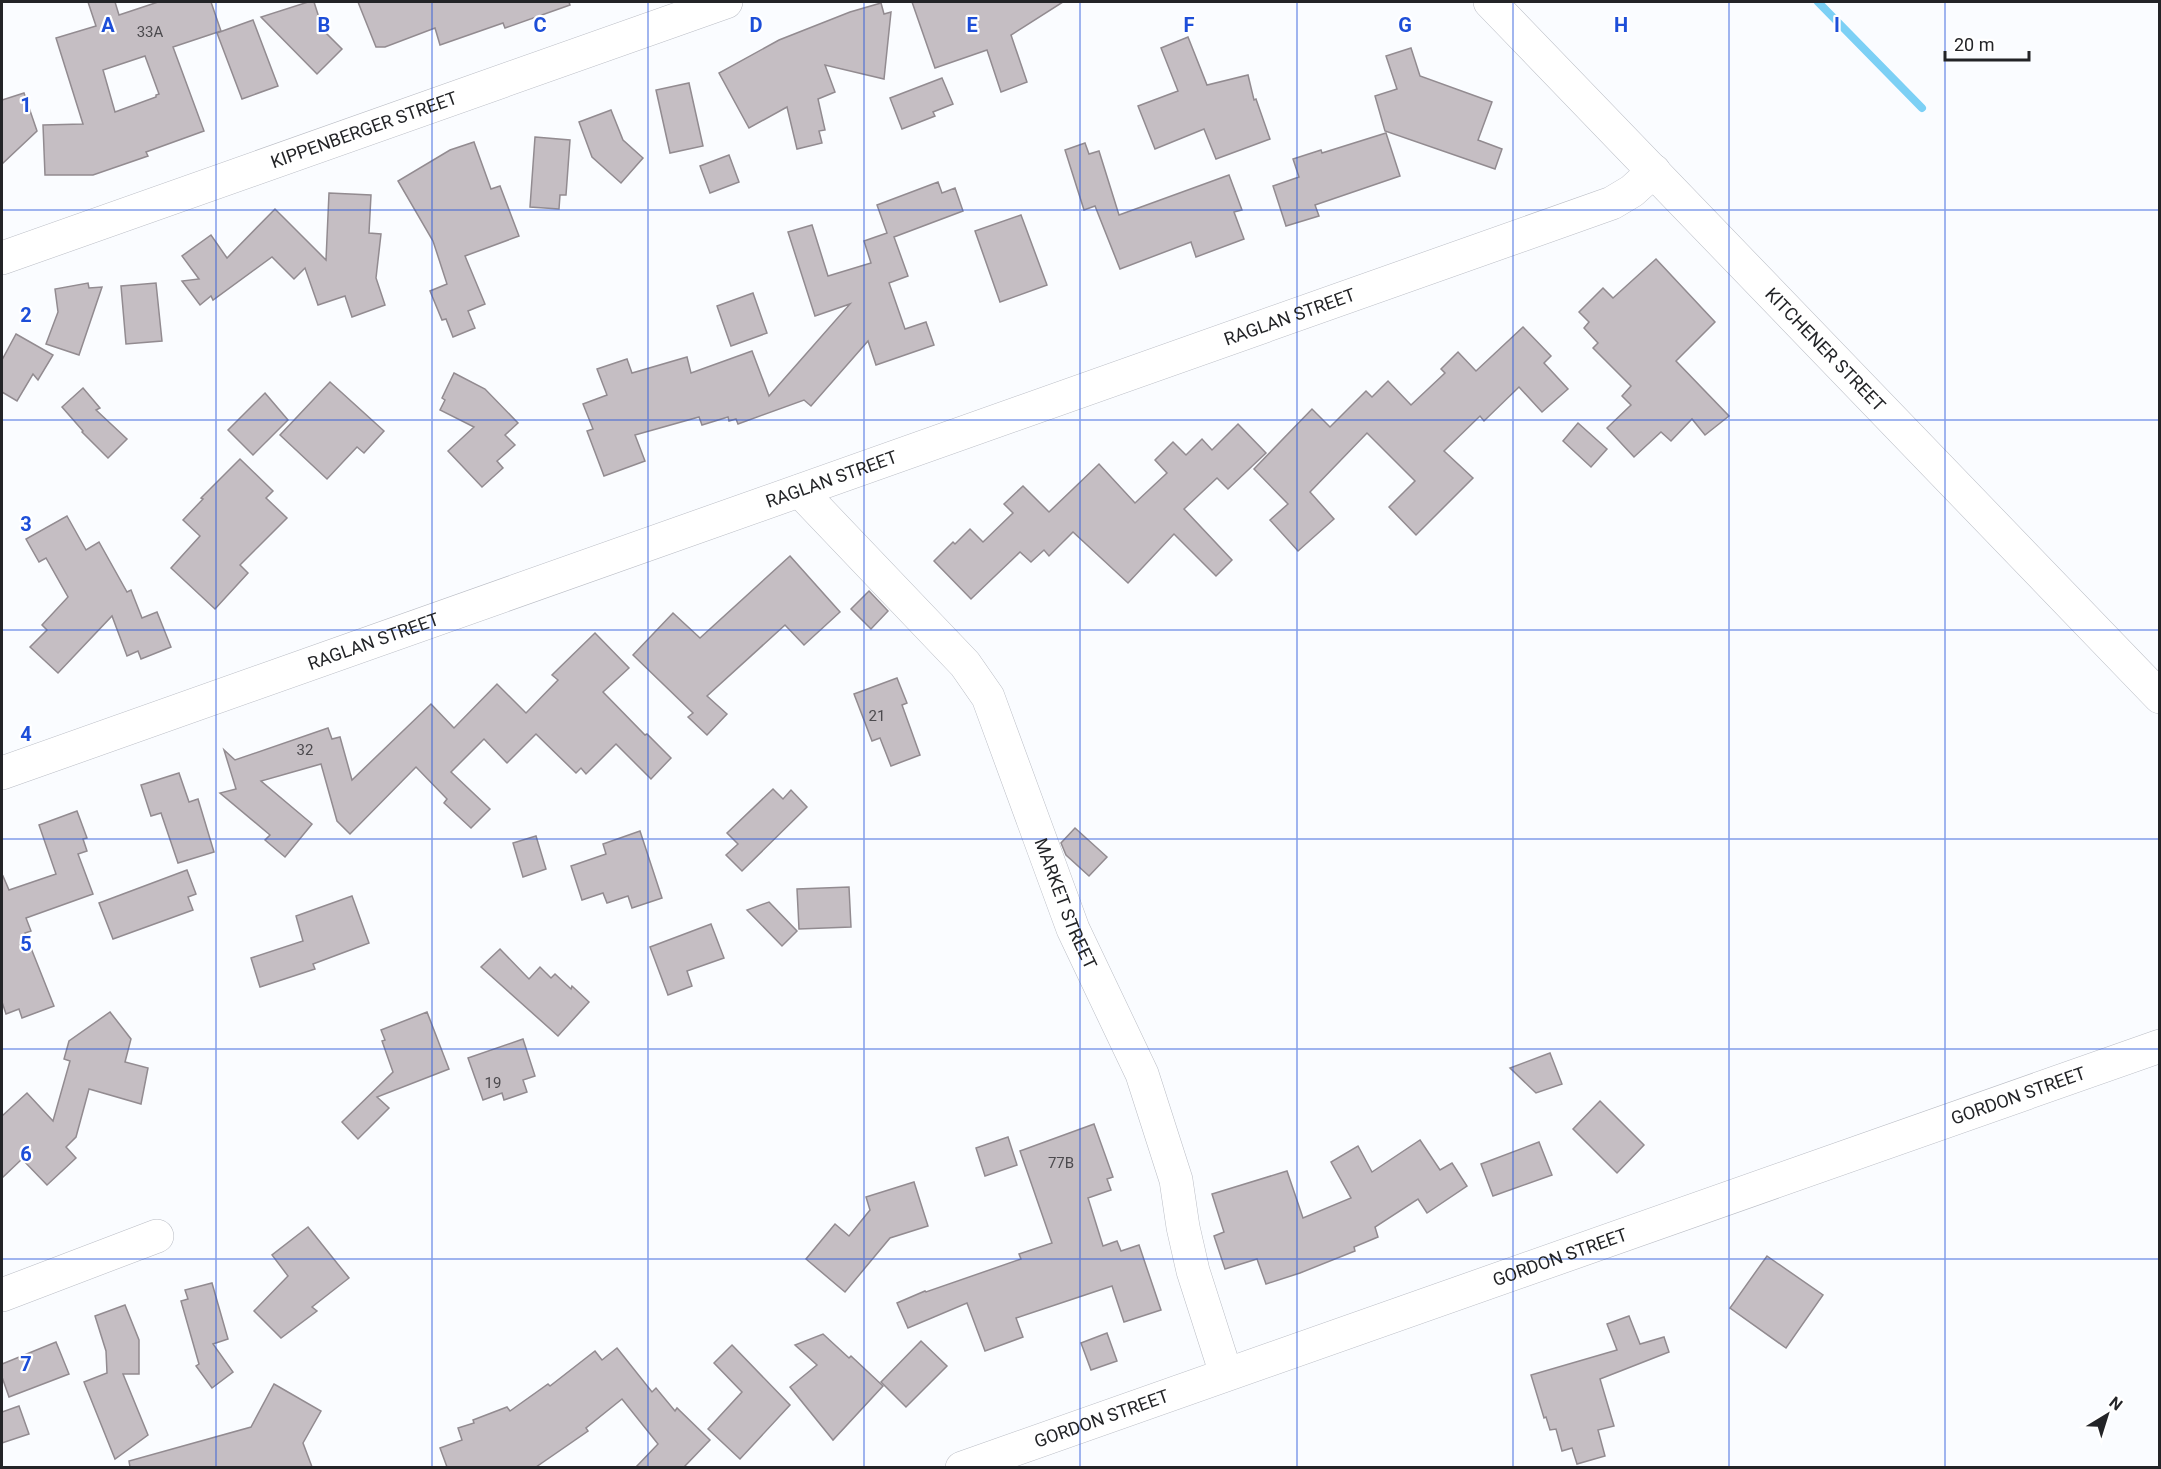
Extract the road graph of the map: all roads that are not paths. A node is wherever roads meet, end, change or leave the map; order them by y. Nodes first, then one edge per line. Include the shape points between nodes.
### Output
1 (726, 2) edge
2 (1490, 2) edge
3 (1654, 171) junction
4 (2, 258) edge
5 (800, 491) junction
6 (2160, 698) edge
7 (2, 773) edge
8 (2160, 1046) edge
9 (157, 1236) dead end
10 (2, 1294) edge
11 (1226, 1374) junction
12 (962, 1467) edge

1 - 4 street, KIPPENBERGER STREET
2 - 3 street, KITCHENER STREET
3 - 5 street, RAGLAN STREET via 1612,203
3 - 6 street, KITCHENER STREET
5 - 7 street, RAGLAN STREET
5 - 11 street, MARKET STREET via 965,663 988,697 1074,929 1142,1074 1176,1180 1193,1271
8 - 11 street, GORDON STREET
9 - 10 street
11 - 12 street, GORDON STREET

